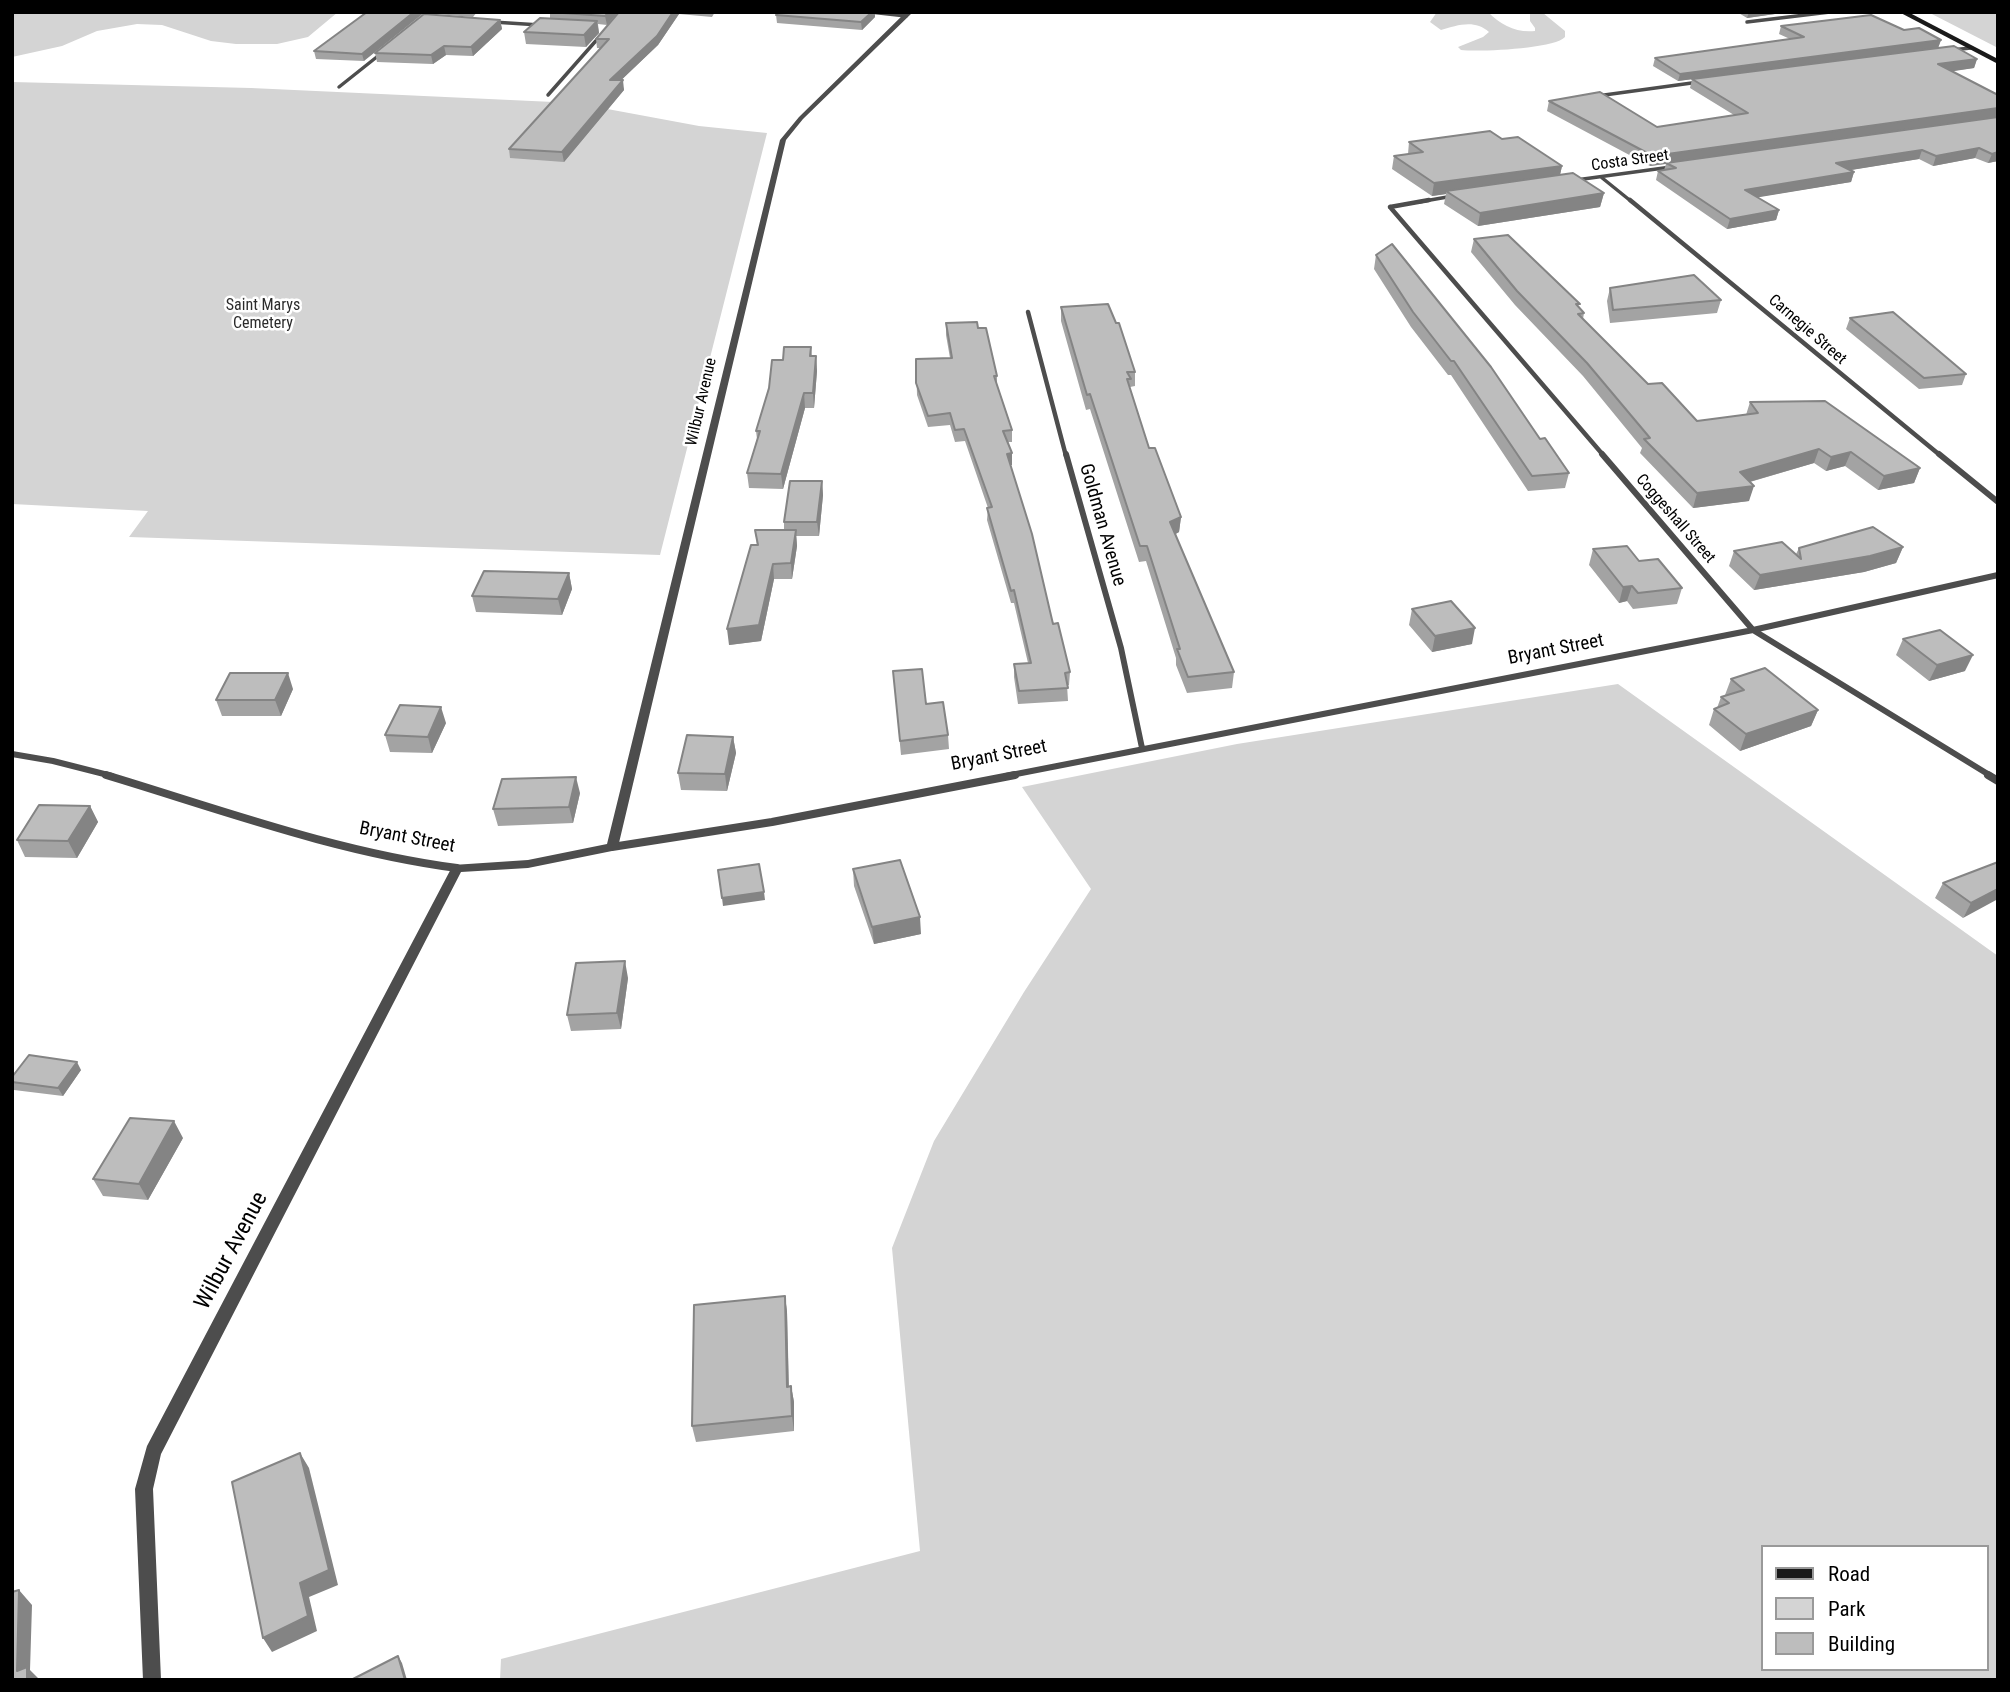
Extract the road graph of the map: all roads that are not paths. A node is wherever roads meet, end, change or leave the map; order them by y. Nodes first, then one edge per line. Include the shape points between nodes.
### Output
1 (870, 12) edge
2 (1830, 12) edge
3 (1902, 12) edge
4 (908, 14) edge
5 (490, 22) edge
6 (1747, 22) dead end
7 (542, 25) edge
8 (607, 29) edge
9 (393, 44) edge
10 (1971, 48) junction
11 (1945, 51) edge
12 (1998, 62) edge
13 (1702, 82) edge
14 (339, 87) dead end
15 (548, 95) dead end
16 (1593, 96) edge
17 (1676, 167) edge
18 (1601, 177) junction
19 (1563, 182) edge
20 (1461, 195) edge
21 (1028, 312) dead end
22 (1998, 502) edge
23 (1998, 575) edge
24 (1753, 630) junction
25 (1142, 748) junction
26 (12, 754) edge
27 (1998, 780) edge
28 (612, 847) junction
29 (457, 868) junction
30 (152, 1680) edge

1 - 4 street
2 - 6 street
3 - 10 main road
4 - 28 street, Wilbur Avenue via 783,140
5 - 7 street
8 - 15 street
9 - 14 street
10 - 11 street
10 - 12 main road
13 - 16 street
17 - 18 street, Costa Street
18 - 19 street, Costa Street
18 - 22 street, Carnegie Street
20 - 24 street, Coggeshall Street via 1390,207
21 - 25 street, Goldman Avenue via 1121,648
23 - 24 street, Bryant Street
24 - 25 street, Bryant Street
24 - 27 street, Coggeshall Street
25 - 28 street, Bryant Street via 772,822
26 - 29 street, Bryant Street via 93,769 315,839
28 - 29 street, Bryant Street via 528,864
29 - 30 street, Wilbur Avenue via 153,1452 144,1489

